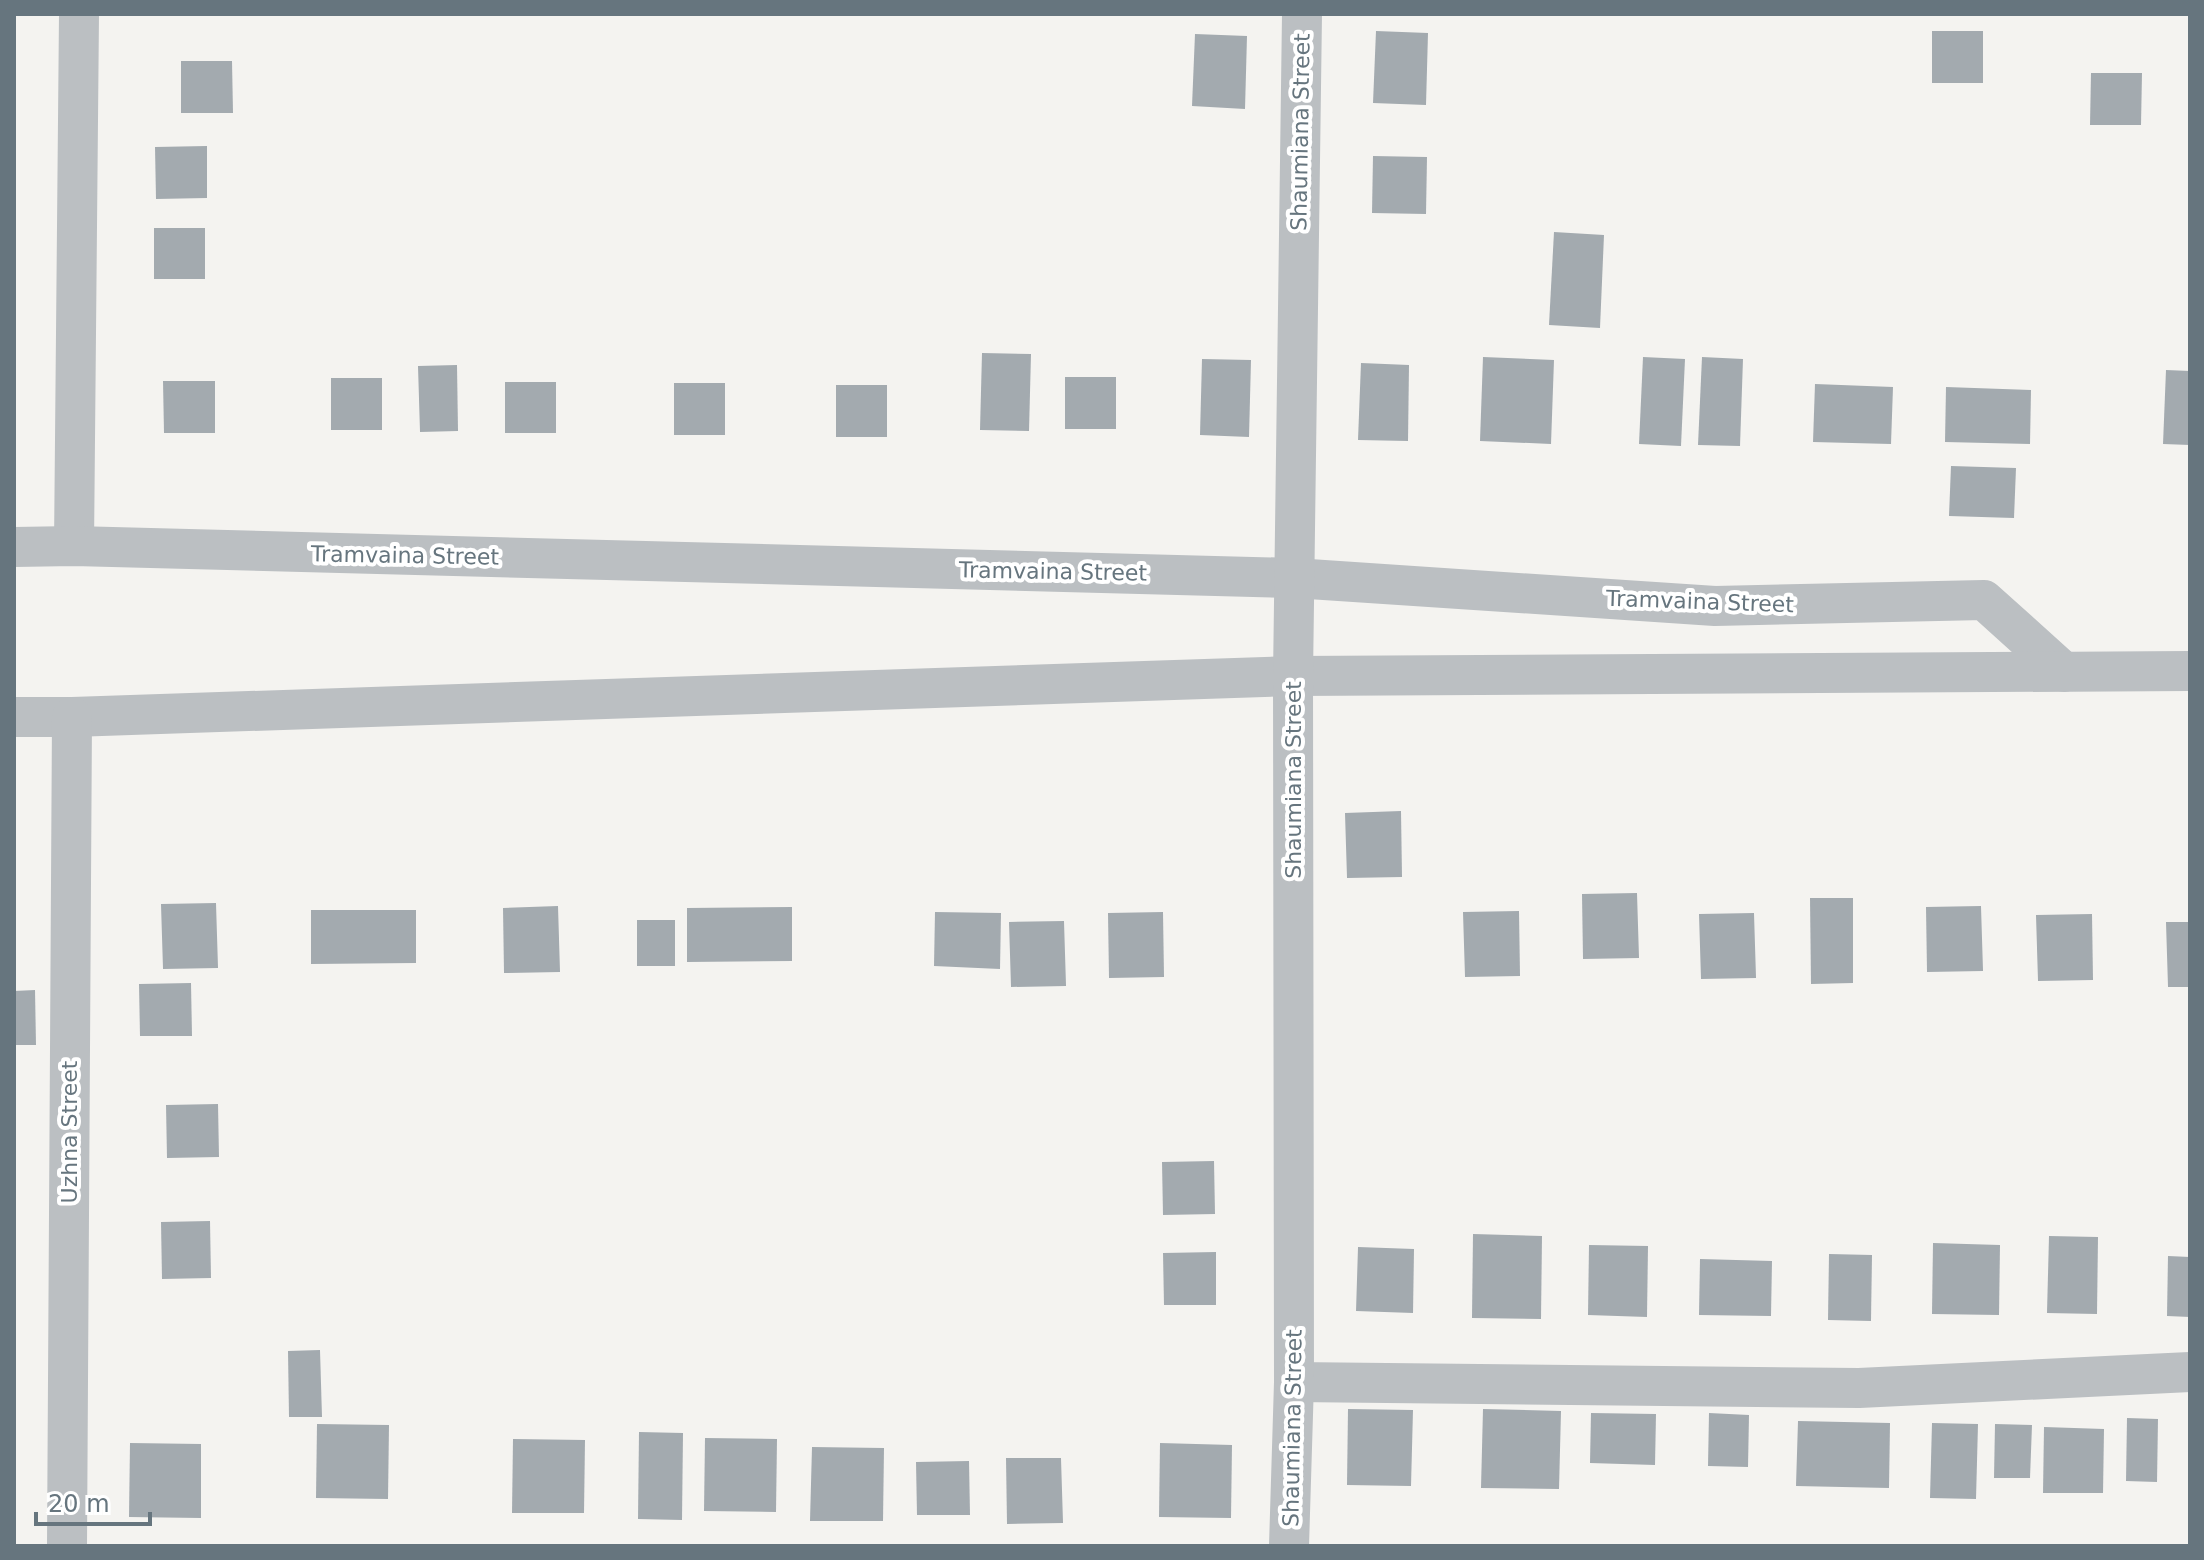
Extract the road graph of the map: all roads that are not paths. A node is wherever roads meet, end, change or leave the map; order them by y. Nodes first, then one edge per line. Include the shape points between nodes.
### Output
1 (79, 14) edge
2 (1302, 14) edge
3 (74, 546) junction
4 (14, 547) edge
5 (1294, 578) junction
6 (2190, 671) edge
7 (2064, 672) junction
8 (1293, 676) junction
9 (14, 717) edge
10 (72, 717) junction
11 (2190, 1372) edge
12 (1294, 1382) junction
13 (67, 1546) edge
14 (1289, 1546) edge

1 - 3 street
2 - 5 street, Shaumiana Street
3 - 4 street, Tramvaina Street
3 - 5 street, Tramvaina Street
5 - 7 street, Tramvaina Street via 1715,606 1984,600
5 - 8 street, Shaumiana Street
6 - 7 street
7 - 8 street
8 - 10 street
8 - 12 street, Shaumiana Street
9 - 10 street
10 - 13 street, Uzhna Street
11 - 12 street via 1859,1388
12 - 14 street, Shaumiana Street

